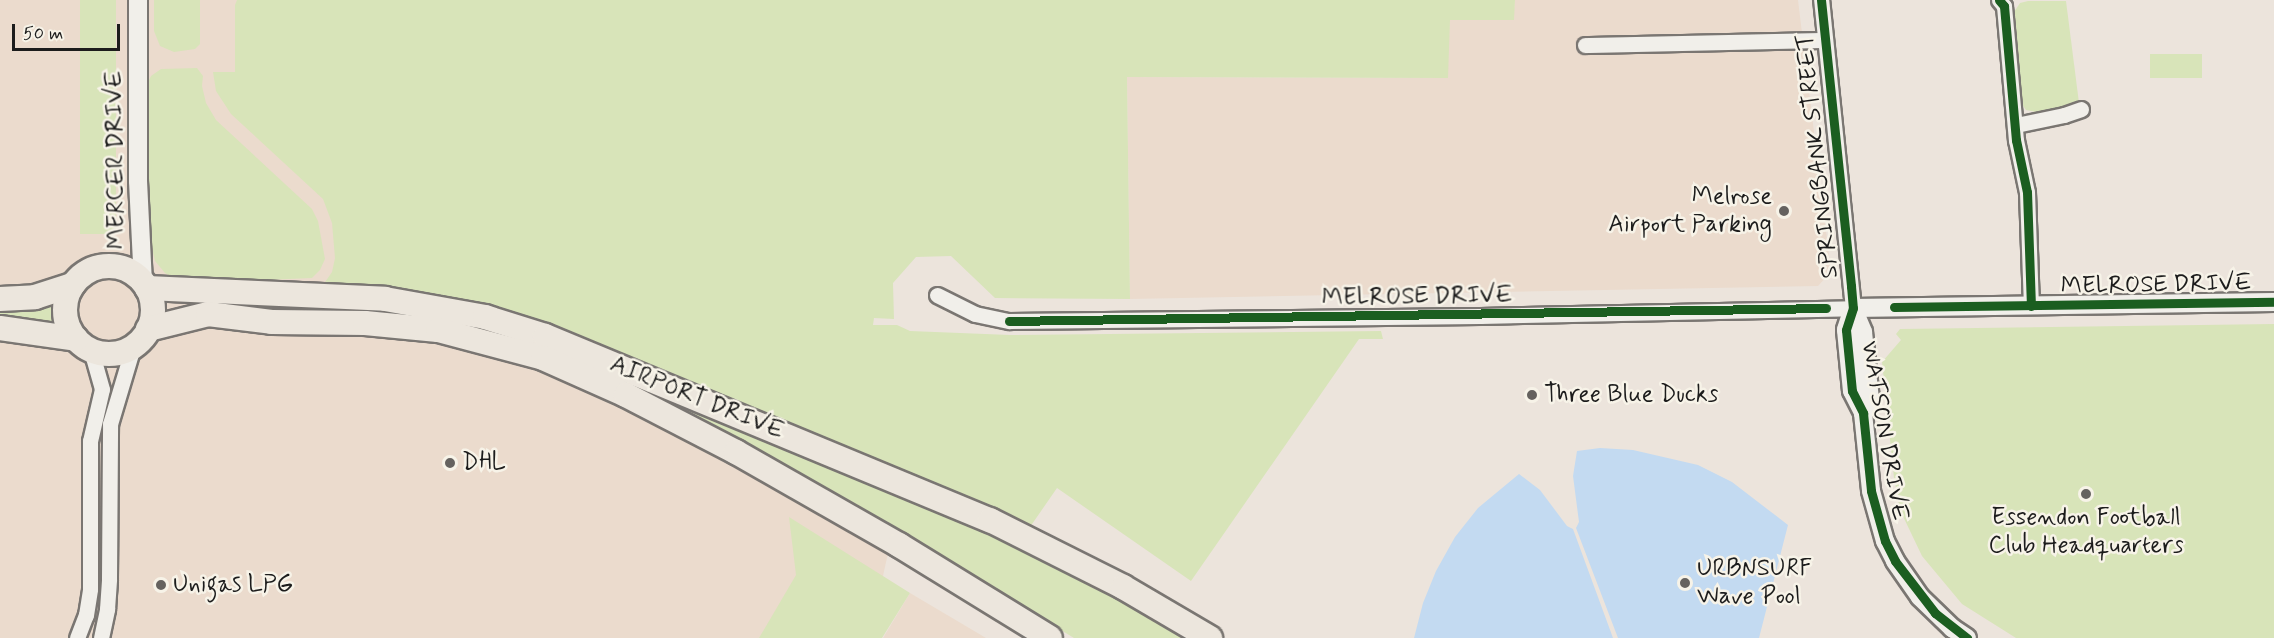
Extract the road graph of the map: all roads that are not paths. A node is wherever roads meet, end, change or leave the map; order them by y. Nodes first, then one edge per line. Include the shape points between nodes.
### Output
1 (138, 0) edge
2 (1821, 0) edge
3 (2006, 2) edge
4 (1825, 40) junction
5 (1585, 45) dead end
6 (2081, 109) dead end
7 (2016, 125) junction
8 (73, 285) junction
9 (145, 285) junction
10 (937, 295) dead end
11 (0, 299) edge
12 (2274, 302) edge
13 (2031, 306) junction
14 (1852, 308) junction
15 (0, 328) edge
16 (140, 338) junction
17 (83, 345) junction
18 (77, 638) edge
19 (100, 638) edge
20 (1050, 638) edge
21 (1210, 638) edge
22 (1967, 638) edge

1 - 9 street, MERCER DRIVE via 138,181
2 - 4 street, SPRINGBANK STREET
3 - 7 street
4 - 5 street
4 - 14 street, SPRINGBANK STREET
6 - 7 street
7 - 13 street via 2027,192
8 - 9 main road via 81,276 103,267 127,271
8 - 11 main road via 35,297
8 - 17 main road via 65,303 66,322
9 - 16 main road via 152,312
9 - 21 main road, AIRPORT DRIVE via 385,299 484,318 545,336 990,520 1123,587
10 - 14 street, MELROSE DRIVE via 975,315 1009,321
12 - 13 street, MELROSE DRIVE
13 - 14 street, MELROSE DRIVE
14 - 22 street, WATSON DRIVE via 1863,332 1870,400 1863,413 1871,491 1885,541 1920,597
15 - 17 main road
16 - 17 main road via 119,353 105,354
16 - 19 street via 110,424 109,579
16 - 20 main road, AIRPORT DRIVE via 208,314 272,322 365,323 438,330 543,358 626,395 736,452 899,545
17 - 18 street via 102,389 90,441 90,589

